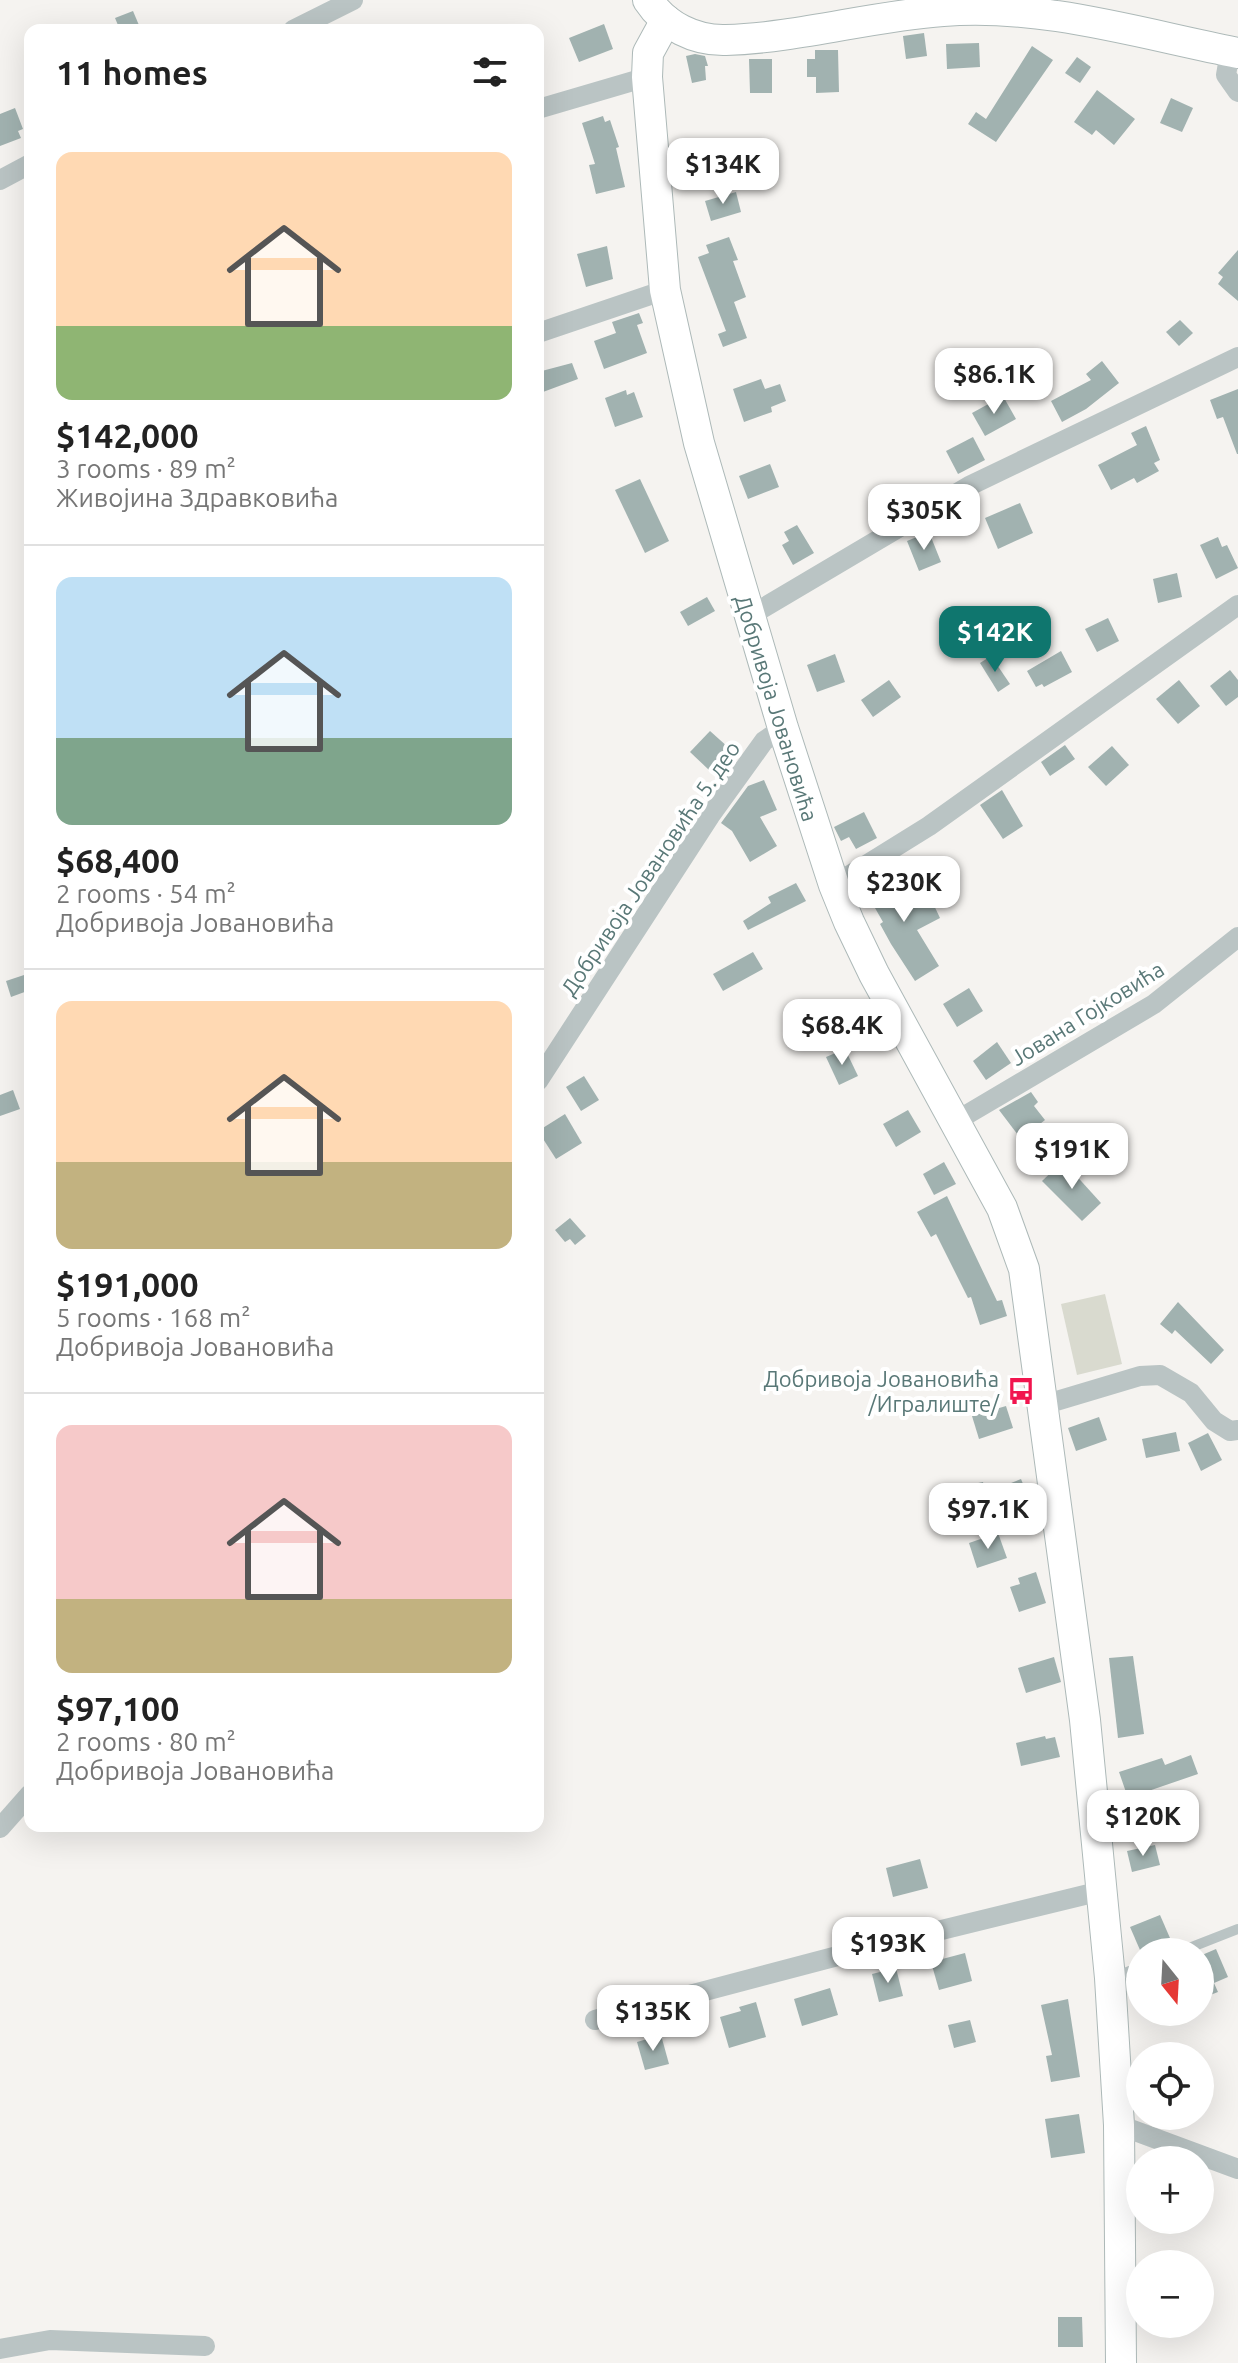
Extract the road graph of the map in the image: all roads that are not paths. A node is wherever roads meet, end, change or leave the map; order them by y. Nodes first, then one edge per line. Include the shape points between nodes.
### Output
1 (353, 0) edge
2 (657, 10) edge
3 (305, 24) edge
4 (1234, 53) edge
5 (647, 77) junction
6 (1238, 92) edge
7 (544, 107) edge
8 (24, 167) edge
9 (1, 180) edge
10 (665, 290) junction
11 (544, 331) edge
12 (1238, 357) edge
13 (1238, 605) edge
14 (748, 617) junction
15 (783, 728) junction
16 (834, 885) junction
17 (1238, 937) edge
18 (544, 1072) edge
19 (956, 1121) junction
20 (1043, 1405) junction
21 (1238, 1430) edge
22 (24, 1801) edge
23 (0, 1828) edge
24 (1101, 1891) junction
25 (1238, 1929) edge
26 (1214, 1938) edge
27 (1126, 1972) edge
28 (1110, 1978) junction
29 (595, 2020) dead end
30 (1119, 2125) junction
31 (1238, 2169) edge
32 (205, 2346) dead end
33 (0, 2349) edge
34 (1121, 2363) edge

1 - 3 street
2 - 4 street via 682,32 723,40 945,11 1024,12
2 - 5 street, Добривоја Јовановића
4 - 6 street via 1226,75
5 - 7 street
5 - 10 street, Добривоја Јовановића
8 - 9 street
10 - 11 street
10 - 14 street, Добривоја Јовановића via 699,443
12 - 14 street via 969,486
13 - 16 street via 929,826
14 - 15 street, Добривоја Јовановића
15 - 16 street, Добривоја Јовановића
15 - 18 street, Добривоја Јовановића 5. део via 764,741 710,816
16 - 19 street, Добривоја Јовановића via 874,974
17 - 19 street, Јована Гојковића via 1154,1004
19 - 20 street, Добривоја Јовановића via 1018,1250
20 - 21 street via 1160,1375 1191,1393 1214,1421
20 - 24 street, Добривоја Јовановића via 1085,1720
22 - 23 street
24 - 28 street, Добривоја Јовановића
24 - 29 street
25 - 26 lane
27 - 28 lane
28 - 30 street, Добривоја Јовановића
30 - 31 street
30 - 34 street, Добривоја Јовановића
32 - 33 street via 50,2340

